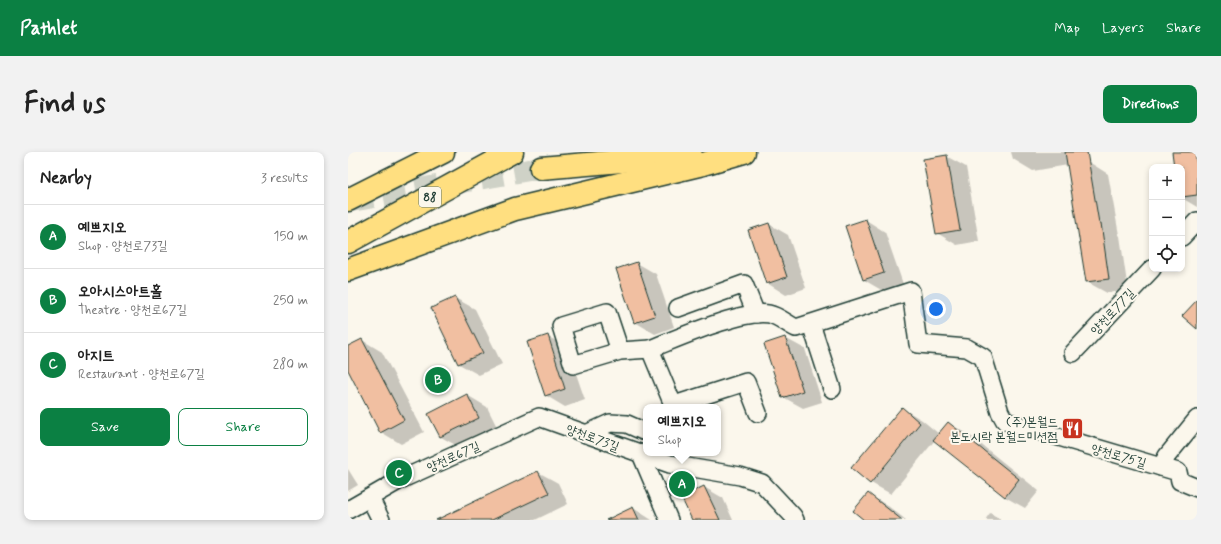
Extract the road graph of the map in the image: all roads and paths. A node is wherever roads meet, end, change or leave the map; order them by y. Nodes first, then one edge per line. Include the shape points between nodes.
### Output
1 (443, 152) edge
2 (512, 152) edge
3 (732, 152) edge
4 (744, 152) edge
5 (541, 168) tunnel mouth
6 (348, 200) edge
7 (1197, 221) edge
8 (1183, 236) edge
9 (348, 242) edge
10 (348, 270) edge
11 (1149, 272) edge
12 (678, 308) dead end
13 (756, 314) junction
14 (811, 324) junction
15 (650, 349) junction
16 (620, 351) dead end
17 (1073, 353) dead end
18 (832, 389) dead end
19 (673, 404) edge
20 (680, 404) edge
21 (758, 413) dead end
22 (539, 417) joint
23 (1197, 419) edge
24 (643, 431) edge
25 (586, 434) junction
26 (641, 454) joint
27 (647, 456) edge
28 (1161, 467) junction
29 (1197, 488) edge
30 (370, 498) junction
31 (348, 510) edge
32 (793, 519) edge
33 (382, 520) edge
34 (670, 520) edge

1 - 6 highway
2 - 9 highway, 88
3 - 5 highway
4 - 10 highway via 515,208
7 - 8 street
11 - 17 street, 양천로77길
12 - 13 street via 744,284
13 - 14 street via 770,314 796,328
13 - 15 street via 700,330
14 - 18 street
14 - 28 street, 양천로75길 via 911,291 918,344 967,348 983,357 1005,421
15 - 16 street
15 - 19 street
20 - 21 street via 746,382
22 - 25 street, 양천로73길
22 - 30 street, 양천로67길 via 400,480
23 - 28 street, 양천로75길
24 - 25 street via 627,424 610,423
25 - 26 street, 양천로73길
26 - 34 street
27 - 32 street, 양천로73길 via 670,464 740,476 762,483
28 - 29 street, 양천로75길 via 1178,472 1180,481
30 - 31 street, 양천로67길
30 - 33 street

